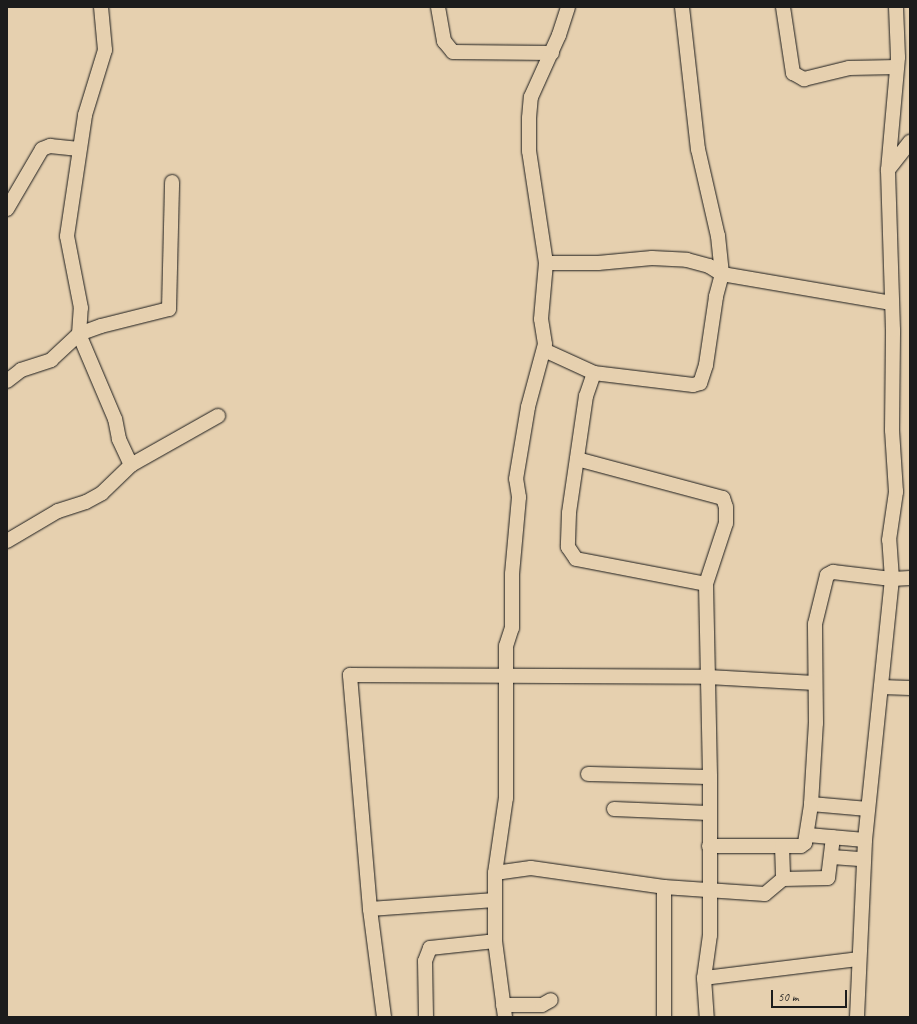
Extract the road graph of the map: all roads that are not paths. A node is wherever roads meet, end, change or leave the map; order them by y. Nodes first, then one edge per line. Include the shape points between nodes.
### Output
1 (438, 7) edge
2 (568, 7) edge
3 (682, 7) edge
4 (782, 7) edge
5 (896, 7) edge
6 (98, 8) edge
7 (552, 53) junction
8 (897, 67) junction
9 (910, 142) edge
10 (79, 149) junction
11 (888, 170) junction
12 (172, 182) dead end
13 (7, 209) edge
14 (546, 263) junction
15 (722, 274) junction
16 (892, 303) junction
17 (79, 334) junction
18 (544, 350) junction
19 (594, 372) junction
20 (7, 381) edge
21 (218, 416) dead end
22 (577, 459) junction
23 (131, 465) junction
24 (7, 541) edge
25 (910, 578) edge
26 (892, 579) junction
27 (706, 584) junction
28 (506, 674) junction
29 (708, 677) junction
30 (815, 683) junction
31 (881, 687) junction
32 (910, 688) edge
33 (588, 774) dead end
34 (710, 777) junction
35 (811, 804) junction
36 (614, 809) dead end
37 (868, 809) junction
38 (709, 813) junction
39 (808, 835) junction
40 (833, 837) junction
41 (865, 840) junction
42 (709, 846) junction
43 (782, 846) junction
44 (832, 856) junction
45 (863, 860) junction
46 (495, 873) junction
47 (782, 879) junction
48 (664, 887) junction
49 (710, 890) junction
50 (495, 900) junction
51 (370, 909) junction
52 (495, 941) junction
53 (859, 959) junction
54 (704, 978) junction
55 (551, 1000) dead end
56 (504, 1011) edge
57 (384, 1017) edge
58 (426, 1017) edge
59 (664, 1017) edge
60 (707, 1017) edge
61 (856, 1017) edge

1 - 7 street via 444,41 453,52
2 - 7 street
3 - 15 street via 698,149 714,213
4 - 8 street via 794,73 804,79 849,68
5 - 8 street
6 - 10 street via 105,50 94,80
7 - 14 street via 531,97 529,118 529,151
8 - 11 street
9 - 11 street
10 - 13 street via 50,146 42,149
10 - 17 street via 67,236 81,308
11 - 16 street
12 - 17 street via 169,309
14 - 15 street via 598,263 652,258 686,260 709,266
14 - 18 street via 541,319
15 - 16 street
15 - 19 street via 716,296 706,365 700,383 663,383
16 - 26 street via 892,430 896,492 888,540
17 - 20 street via 51,360 21,370
17 - 23 street via 115,419
18 - 19 street
18 - 28 street via 528,407 516,479 519,497 512,574 512,628 506,646
19 - 22 street via 586,396
21 - 23 street
22 - 27 street via 569,513 568,547 576,559
22 - 27 street via 723,498 726,523
23 - 24 street via 102,493 86,502 58,511
25 - 26 street
26 - 30 street via 833,572 827,575 815,624
26 - 31 street
27 - 29 street
28 - 29 street
28 - 46 street via 506,798
28 - 51 street via 350,675
29 - 30 street
29 - 34 street
30 - 35 street
31 - 32 street
31 - 37 street
33 - 34 street
34 - 38 street
35 - 37 street
35 - 39 street
36 - 38 street
37 - 41 street
38 - 42 street
39 - 40 street
39 - 43 street via 805,844 801,846
40 - 41 street
40 - 44 street
41 - 45 street
42 - 43 street
42 - 49 street
43 - 47 street
44 - 45 street
44 - 47 street via 828,878
45 - 53 street
46 - 48 street via 531,868
46 - 50 street
47 - 49 street via 765,894
48 - 49 street
48 - 59 street
49 - 54 street via 710,935
50 - 51 street
50 - 52 street
51 - 57 street
52 - 56 street
52 - 58 street via 430,948 425,961
53 - 54 street
53 - 61 street
54 - 60 street
55 - 56 street via 542,1005

